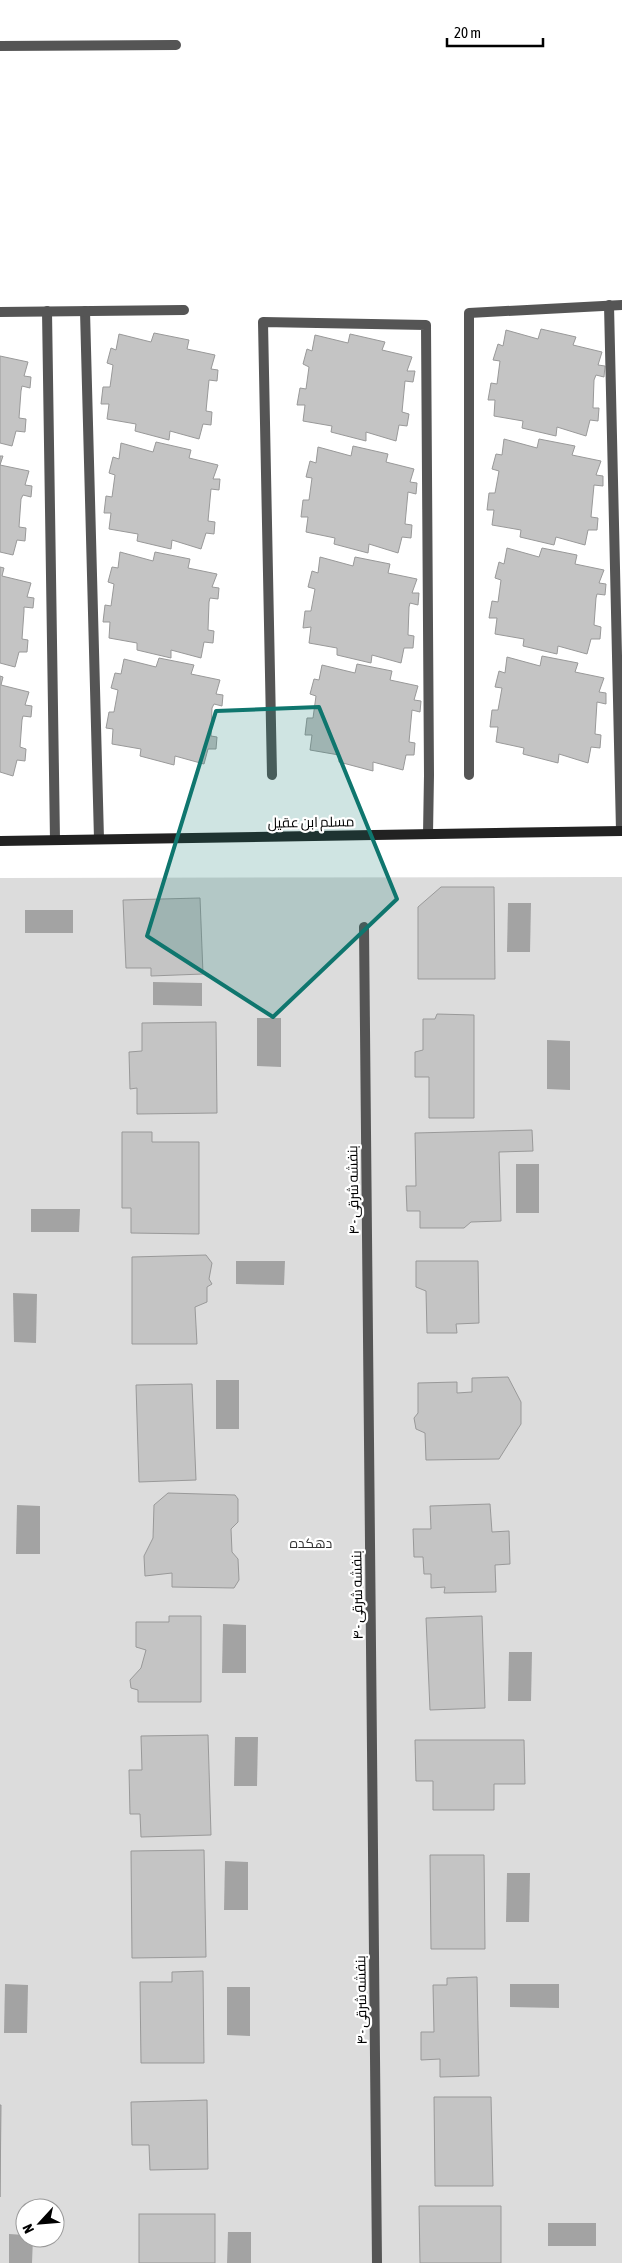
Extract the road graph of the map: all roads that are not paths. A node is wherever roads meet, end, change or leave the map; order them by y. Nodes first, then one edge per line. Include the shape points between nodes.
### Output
1 (176, 45) dead end
2 (0, 46) edge
3 (609, 305) junction
4 (622, 305) edge
5 (184, 310) dead end
6 (47, 311) junction
7 (85, 311) junction
8 (0, 312) edge
9 (272, 775) dead end
10 (469, 775) dead end
11 (622, 830) edge
12 (428, 834) junction
13 (99, 839) junction
14 (55, 840) junction
15 (0, 841) edge
16 (364, 926) dead end
17 (377, 2263) edge

1 - 2 street
3 - 4 street
3 - 10 street via 469,313
3 - 11 street
5 - 7 street
6 - 7 street
6 - 8 street
6 - 14 street
7 - 13 street
9 - 12 street via 263,322 426,325
11 - 12 street, مسلم ابن عقیل
12 - 13 street, مسلم ابن عقیل
13 - 14 street, مسلم ابن عقیل
14 - 15 street, مسلم ابن عقیل
16 - 17 street, بنفشه شرقی - ۴

